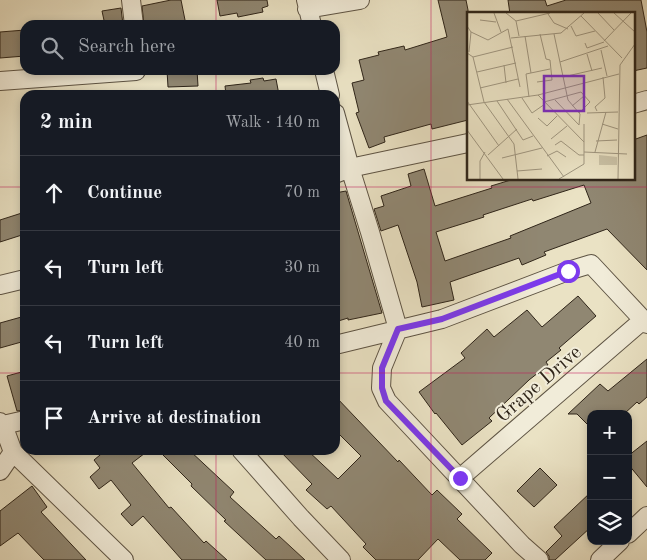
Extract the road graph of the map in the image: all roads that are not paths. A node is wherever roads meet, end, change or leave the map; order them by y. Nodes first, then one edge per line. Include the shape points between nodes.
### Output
1 (131, 0) edge
2 (360, 0) edge
3 (308, 11) edge
4 (133, 20) edge
5 (82, 75) edge
6 (325, 75) edge
7 (0, 81) edge
8 (329, 90) edge
9 (647, 100) edge
10 (634, 104) edge
11 (467, 143) edge
12 (340, 154) edge
13 (342, 171) edge
14 (20, 280) edge
15 (0, 285) edge
16 (645, 322) edge
17 (398, 329) junction
18 (340, 344) edge
19 (20, 421) edge
20 (1, 423) edge
21 (13, 452) junction
22 (245, 455) edge
23 (0, 471) edge
24 (460, 478) junction
25 (647, 516) edge
26 (632, 530) edge
27 (616, 545) edge
28 (124, 560) edge
29 (341, 560) edge
30 (539, 560) edge
31 (600, 560) edge

1 - 4 street
2 - 3 street
5 - 7 street
6 - 8 street
9 - 10 street
11 - 13 street
12 - 13 street
13 - 17 street via 370,232
14 - 15 street
16 - 17 street via 591,264 442,319
16 - 24 street, Grape Drive
17 - 18 street
17 - 24 street via 382,368 386,401
19 - 20 street
20 - 21 street
21 - 23 street
21 - 28 street
22 - 29 street
24 - 30 street
25 - 26 street
27 - 31 street

